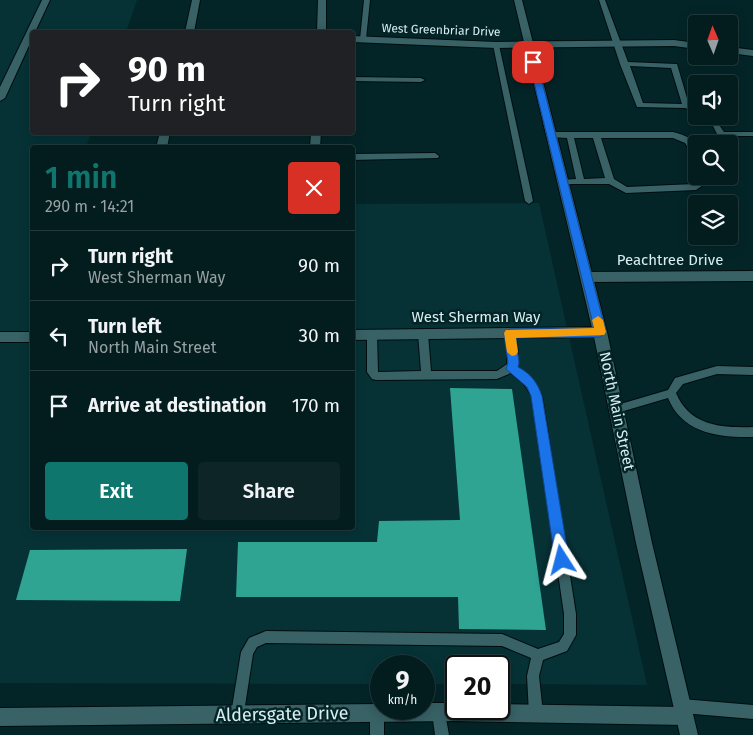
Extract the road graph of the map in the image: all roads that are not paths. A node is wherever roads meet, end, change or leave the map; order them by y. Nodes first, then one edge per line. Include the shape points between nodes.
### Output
1 (46, 0) edge
2 (196, 0) edge
3 (322, 0) edge
4 (367, 0) edge
5 (518, 0) edge
6 (602, 0) edge
7 (32, 30) edge
8 (189, 30) edge
9 (322, 30) edge
10 (30, 34) edge
11 (355, 39) edge
12 (363, 39) junction
13 (617, 43) junction
14 (529, 44) junction
15 (496, 45) junction
16 (688, 45) edge
17 (738, 51) edge
18 (753, 53) edge
19 (624, 64) junction
20 (355, 79) edge
21 (420, 80) dead end
22 (0, 98) edge
23 (686, 106) joint
24 (716, 125) edge
25 (753, 134) edge
26 (552, 135) junction
27 (570, 135) junction
28 (596, 135) junction
29 (688, 141) edge
30 (435, 156) dead end
31 (355, 157) edge
32 (610, 181) junction
33 (563, 182) junction
34 (581, 182) junction
35 (699, 185) edge
36 (529, 201) dead end
37 (753, 276) edge
38 (587, 277) junction
39 (600, 332) junction
40 (510, 333) junction
41 (372, 334) junction
42 (423, 334) junction
43 (355, 335) edge
44 (0, 337) edge
45 (30, 337) edge
46 (512, 369) junction
47 (753, 371) edge
48 (426, 376) junction
49 (671, 393) junction
50 (618, 409) junction
51 (753, 432) edge
52 (538, 655) junction
53 (683, 711) junction
54 (370, 712) edge
55 (435, 712) edge
56 (439, 712) junction
57 (753, 712) edge
58 (238, 714) junction
59 (536, 714) junction
60 (0, 717) edge
61 (377, 720) edge
62 (377, 735) edge
63 (442, 735) edge
64 (689, 735) edge

1 - 7 street
2 - 8 street
3 - 9 street
4 - 12 lane
5 - 14 street, North Main Street
6 - 13 lane
10 - 22 street
11 - 12 street, West Greenbriar Drive
12 - 15 street, West Greenbriar Drive
13 - 14 street, West Greenbriar Drive
13 - 16 street, West Greenbriar Drive
13 - 19 lane
14 - 15 street, West Greenbriar Drive
14 - 26 street, North Main Street
15 - 36 lane
17 - 18 street
19 - 23 lane via 640,105
19 - 23 lane via 674,66
20 - 21 lane
24 - 25 lane via 721,134
26 - 27 lane
26 - 33 street, North Main Street
27 - 28 lane
27 - 34 lane
28 - 29 lane via 673,135
28 - 32 lane
30 - 31 lane
32 - 34 lane
32 - 35 lane via 626,190
33 - 34 lane
33 - 38 street, North Main Street
37 - 38 street, Peachtree Drive
38 - 39 street, North Main Street
39 - 40 street, West Sherman Way
39 - 50 street, North Main Street
40 - 42 street, West Sherman Way
40 - 46 lane
41 - 42 street, West Sherman Way
41 - 43 street, West Sherman Way
41 - 48 lane via 372,372 376,376
42 - 48 lane
44 - 45 street
46 - 48 lane via 497,375
46 - 52 lane via 532,384 537,396 570,614 570,635 563,647
47 - 49 lane via 717,370 696,375 679,382
49 - 50 lane
49 - 51 lane via 674,406 685,418 715,430
50 - 53 street, North Main Street via 644,543
52 - 58 lane via 502,640 266,637 254,642 247,652
52 - 59 lane via 533,676
53 - 57 lane
53 - 59 street, Aldersgate Drive
53 - 64 street, North Main Street
54 - 58 street, Aldersgate Drive
55 - 56 street, Aldersgate Drive
56 - 59 street, Aldersgate Drive
56 - 63 lane
58 - 60 street, Aldersgate Drive
61 - 62 lane

